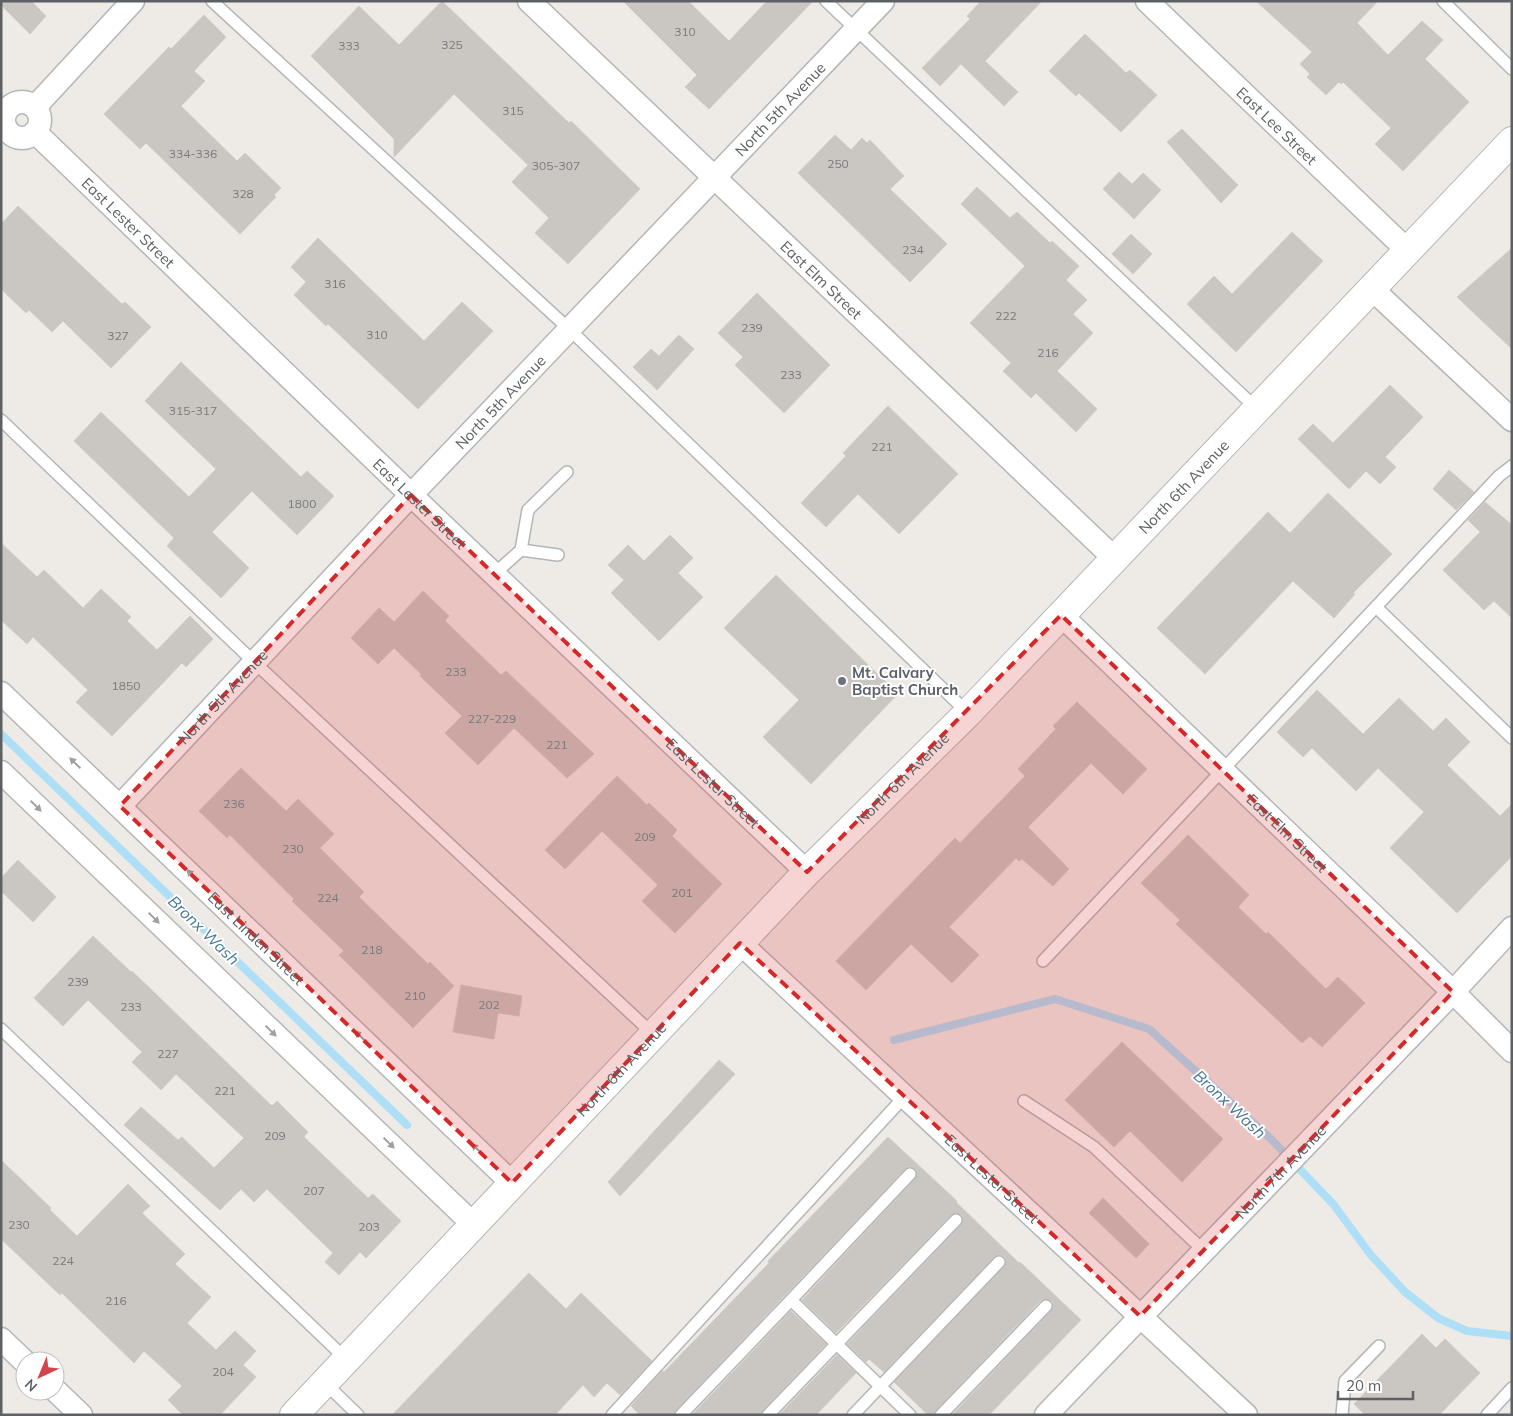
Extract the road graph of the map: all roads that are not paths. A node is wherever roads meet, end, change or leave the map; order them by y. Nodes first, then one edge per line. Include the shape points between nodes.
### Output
1 (133, 1) edge
2 (212, 1) edge
3 (529, 1) edge
4 (826, 1) edge
5 (883, 1) edge
6 (1147, 1) edge
7 (1443, 1) edge
8 (855, 28) junction
9 (1512, 69) edge
10 (6, 103) edge
11 (35, 107) junction
12 (35, 132) junction
13 (6, 137) edge
14 (1512, 141) edge
15 (714, 177) junction
16 (1407, 250) junction
17 (1371, 288) junction
18 (568, 330) junction
19 (1256, 408) junction
20 (1, 420) edge
21 (1512, 420) edge
22 (1512, 466) edge
23 (567, 472) dead end
24 (411, 495) junction
25 (521, 550) junction
26 (558, 555) dead end
27 (1114, 558) junction
28 (494, 574) junction
29 (1376, 607) junction
30 (1061, 615) junction
31 (254, 662) junction
32 (1, 693) edge
33 (968, 713) junction
34 (1512, 738) edge
35 (1223, 771) junction
36 (1, 772) edge
37 (120, 806) junction
38 (806, 872) junction
39 (1512, 928) edge
40 (740, 942) junction
41 (1043, 961) dead end
42 (1452, 992) junction
43 (1, 1029) edge
44 (653, 1034) junction
45 (1512, 1051) edge
46 (905, 1096) junction
47 (1024, 1101) dead end
48 (910, 1174) dead end
49 (512, 1182) junction
50 (956, 1220) dead end
51 (473, 1224) junction
52 (1204, 1250) junction
53 (999, 1262) dead end
54 (791, 1300) junction
55 (1046, 1306) dead end
56 (1140, 1316) junction
57 (1, 1339) edge
58 (836, 1344) junction
59 (1379, 1346) dead end
60 (15, 1352) edge
61 (346, 1359) junction
62 (324, 1382) junction
63 (881, 1386) junction
64 (1512, 1388) edge
65 (65, 1400) edge
66 (81, 1415) edge
67 (294, 1415) edge
68 (358, 1415) edge
69 (612, 1415) edge
70 (681, 1415) edge
71 (768, 1415) edge
72 (853, 1415) edge
73 (910, 1415) edge
74 (941, 1415) edge
75 (1046, 1415) edge
76 (1246, 1415) edge
77 (1342, 1415) edge
78 (1487, 1415) edge

1 - 11 street
2 - 18 lane
3 - 15 street, East Elm Street
4 - 8 lane
5 - 8 street, North 5th Avenue
6 - 16 street, East Lee Street
7 - 9 lane
8 - 15 street, North 5th Avenue
8 - 19 lane
10 - 11 street via 24,102
10 - 13 street
11 - 12 street via 40,124
12 - 13 street via 28,137
12 - 24 street, East Lester Street
14 - 16 street, North 6th Avenue
15 - 18 street, North 5th Avenue
15 - 27 street, East Elm Street
16 - 17 street, North 6th Avenue
17 - 19 street, North 6th Avenue
17 - 21 street
18 - 24 street, North 5th Avenue
18 - 33 lane
19 - 27 street, North 6th Avenue
20 - 31 lane
22 - 29 lane
23 - 25 lane via 528,510
24 - 28 street, East Lester Street
24 - 31 street, North 5th Avenue
25 - 26 lane
25 - 28 lane
27 - 30 street, North 6th Avenue
28 - 38 street, East Lester Street
29 - 34 lane
29 - 35 lane
30 - 33 street, North 6th Avenue
30 - 35 street, East Elm Street
31 - 37 street, North 5th Avenue
31 - 44 lane
37 -> 32 street, East Linden Street
33 - 38 street, North 6th Avenue
35 - 41 lane
35 - 42 street, East Elm Street
36 -> 51 street
49 -> 37 street, East Linden Street
38 - 40 street, North 6th Avenue
39 - 42 street, North 7th Avenue
40 - 44 street, North 6th Avenue
40 - 46 street, East Lester Street
42 - 45 street, East Elm Street
42 - 52 street, North 7th Avenue
43 - 61 lane
44 - 49 street, North 6th Avenue
46 - 56 street, East Lester Street
46 - 69 lane
47 - 52 lane via 1094,1146
48 - 54 lane
49 - 51 street, North 6th Avenue
50 - 58 lane
51 - 61 street, North 6th Avenue
52 - 56 street, North 7th Avenue
53 - 63 lane
54 - 58 lane
54 - 70 lane
55 - 74 lane
56 - 75 street, North 7th Avenue
56 - 76 street, East Lester Street
57 - 60 street
58 - 63 lane
58 - 71 lane
59 - 77 lane via 1344,1382
61 - 62 street, North 6th Avenue
62 - 67 street, North 6th Avenue
62 - 68 lane
63 - 72 lane
63 - 73 lane
64 - 78 lane
65 - 66 street

